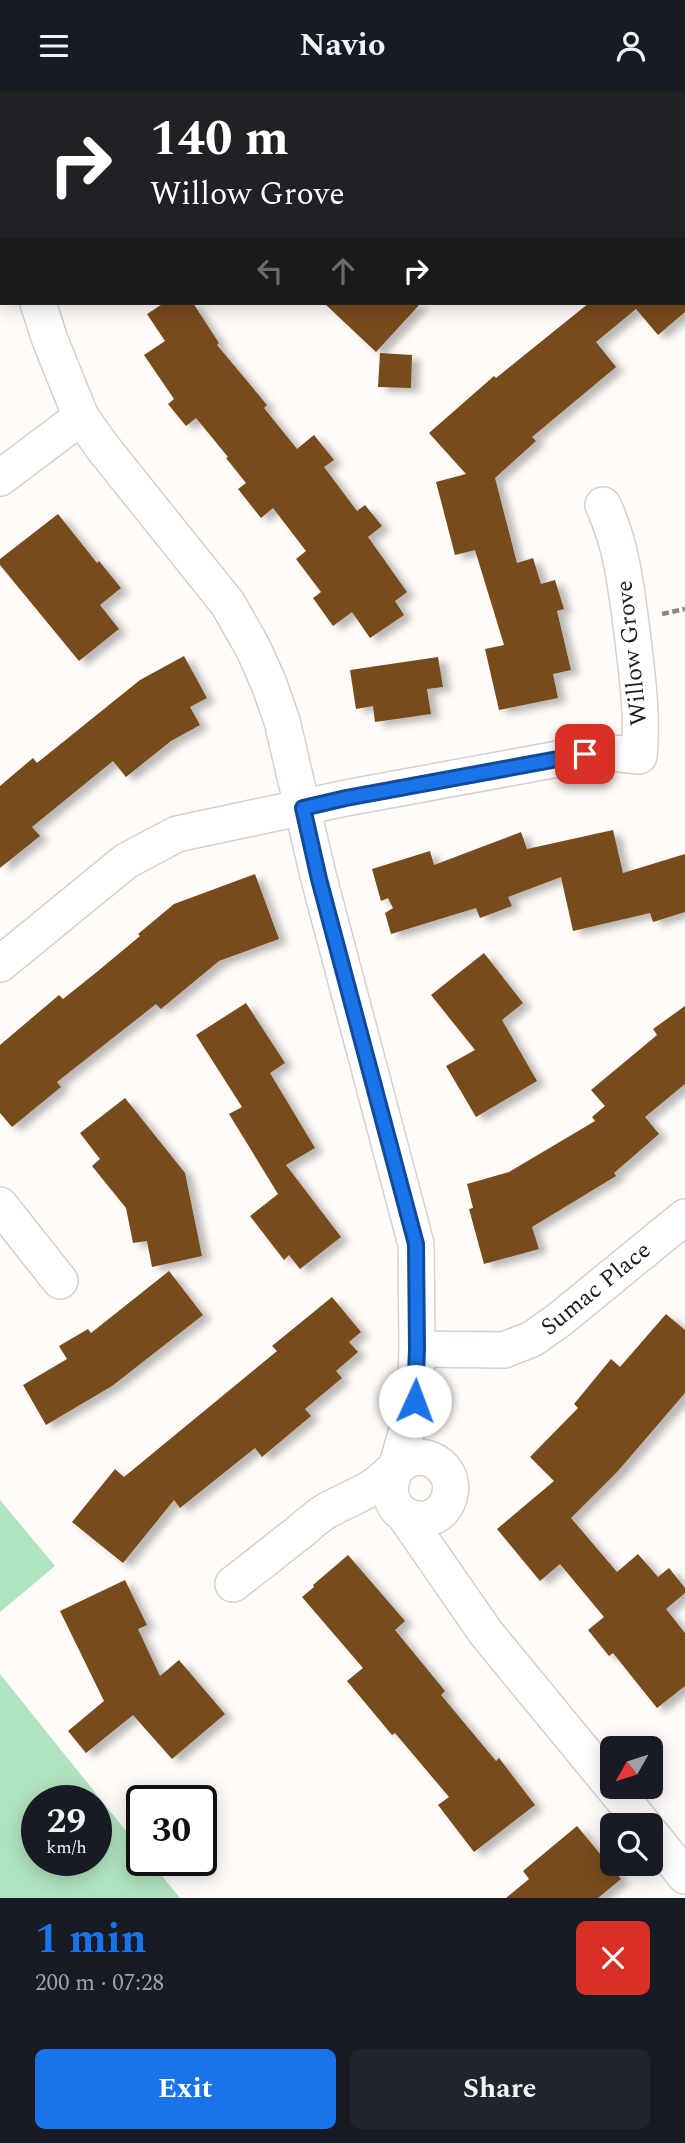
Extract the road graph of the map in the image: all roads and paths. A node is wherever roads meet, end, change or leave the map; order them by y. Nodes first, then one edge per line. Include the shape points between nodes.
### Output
1 (39, 305) edge
2 (81, 417) junction
3 (0, 478) edge
4 (603, 505) dead end
5 (303, 808) junction
6 (0, 964) edge
7 (0, 1205) edge
8 (685, 1217) edge
9 (60, 1281) dead end
10 (417, 1349) junction
11 (415, 1401) junction
12 (443, 1468) junction
13 (396, 1469) junction
14 (447, 1503) junction
15 (342, 1504) junction
16 (405, 1516) junction
17 (446, 1572) junction
18 (233, 1584) dead end
19 (633, 1813) edge
20 (663, 1849) edge
21 (685, 1876) edge

1 - 2 street
2 - 3 street
2 - 5 street via 241,626 270,684
4 - 5 street, Willow Grove via 621,554 641,703 639,756 585,754
5 - 6 street via 177,834 125,861
5 - 10 street via 416,1244
7 - 9 street
8 - 10 street, Sumac Place via 532,1339 504,1350
10 - 11 street
11 - 12 street
11 - 13 street
12 - 13 street via 434,1461 413,1458
12 - 14 street via 451,1485
13 - 15 street
13 - 16 street via 389,1489 391,1500
14 - 16 street via 424,1519
14 - 17 street
15 - 16 street via 379,1507
15 - 18 street
16 - 17 street
17 - 19 street via 486,1633
20 - 21 street

